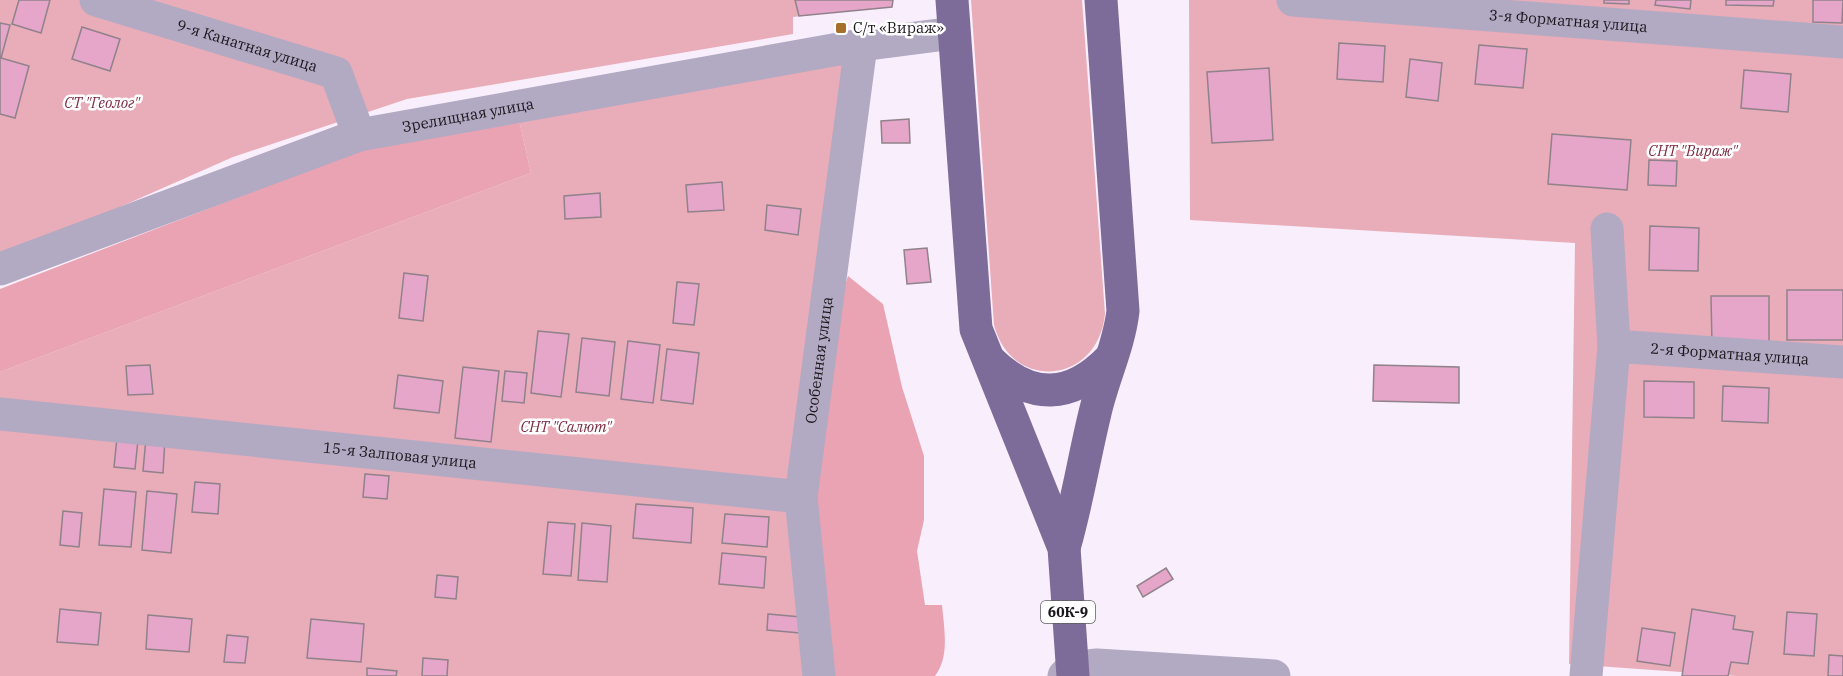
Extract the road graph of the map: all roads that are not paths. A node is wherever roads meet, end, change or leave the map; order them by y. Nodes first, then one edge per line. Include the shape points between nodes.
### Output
1 (96, 0) edge
2 (952, 0) edge
3 (1101, 0) edge
4 (1293, 0) edge
5 (954, 33) junction
6 (1843, 42) edge
7 (861, 45) junction
8 (359, 135) junction
9 (1607, 229) dead end
10 (0, 269) edge
11 (1614, 346) junction
12 (1110, 359) junction
13 (990, 362) junction
14 (1843, 362) edge
15 (0, 414) edge
16 (801, 497) junction
17 (1064, 548) junction
18 (1069, 673) edge
19 (1216, 674) edge
20 (819, 676) edge
21 (1274, 676) edge
22 (1586, 676) edge

1 - 8 street, 9-я Канатная улица via 336,73
2 - 5 main road
3 - 12 main road via 1123,311 1120,337
4 - 6 street, 3-я Форматная улица
5 - 7 street, Зрелищная улица
5 - 13 main road via 976,329
7 - 8 street, Зрелищная улица
7 - 16 street, Особенная улица
8 - 10 street, Зрелищная улица
9 - 11 street
11 - 14 street, 2-я Форматная улица
11 - 22 street
12 - 13 main road via 1093,377 1074,386 1041,390 1019,383
12 - 17 main road
13 - 17 main road
15 - 16 street, 15-я Залповая улица
16 - 20 street, Особенная улица
17 - 18 main road, 60К-9
18 - 19 street via 1096,665
19 - 21 street

